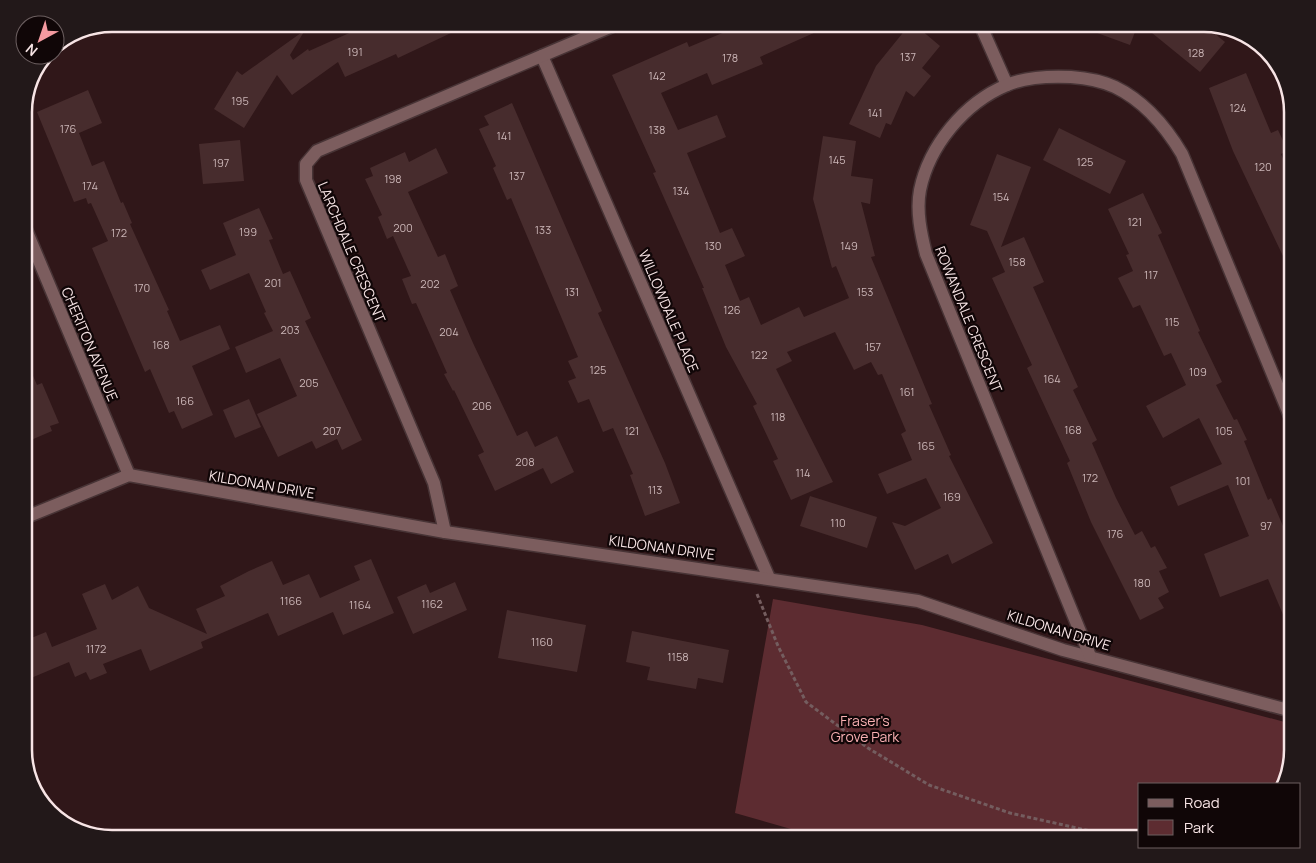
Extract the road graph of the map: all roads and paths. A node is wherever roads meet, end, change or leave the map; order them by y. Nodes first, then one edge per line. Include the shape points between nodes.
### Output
1 (598, 32) edge
2 (984, 32) edge
3 (542, 56) junction
4 (1007, 85) junction
5 (33, 246) edge
6 (1284, 402) edge
7 (129, 475) junction
8 (33, 514) edge
9 (445, 532) junction
10 (749, 575) junction
11 (769, 578) junction
12 (1090, 656) junction
13 (1284, 709) edge
14 (1086, 830) edge

1 - 3 street, LARCHDALE CRESCENT
2 - 4 street
3 - 9 street, LARCHDALE CRESCENT via 317,152 306,164 306,180 434,483
3 - 11 street, WILLOWDALE PLACE
4 - 6 street, ROWANDALE CRESCENT via 1058,76 1108,85 1143,106 1171,136 1182,154
4 - 12 street, ROWANDALE CRESCENT via 964,113 941,142 928,165 920,191 920,231 932,268
5 - 7 street, CHERITON AVENUE
7 - 8 street
7 - 9 street, KILDONAN DRIVE
9 - 10 street, KILDONAN DRIVE
10 - 11 street, KILDONAN DRIVE
10 - 14 path via 778,646 806,702 868,748 929,785 1010,813
11 - 12 street, KILDONAN DRIVE via 918,601 1063,650
12 - 13 street, KILDONAN DRIVE

